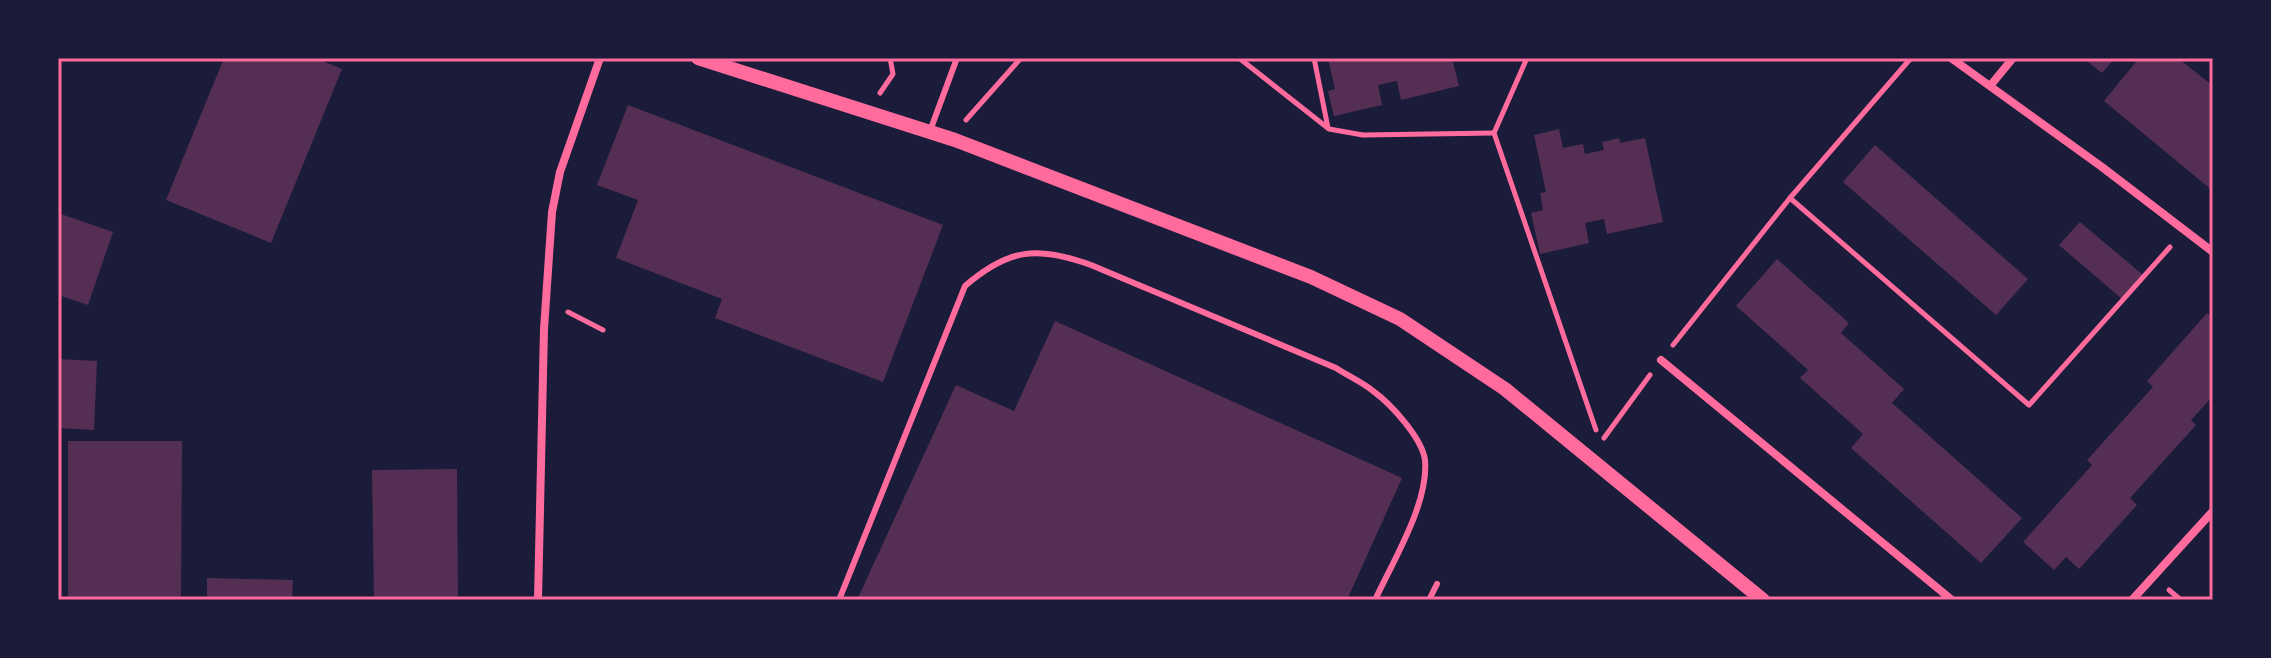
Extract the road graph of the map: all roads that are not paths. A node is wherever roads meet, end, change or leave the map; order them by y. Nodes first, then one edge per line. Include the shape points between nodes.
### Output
1 (600, 58) edge
2 (698, 58) edge
3 (957, 58) edge
4 (1951, 58) edge
5 (2013, 58) edge
6 (1990, 86) junction
7 (930, 131) junction
8 (2213, 252) edge
9 (1661, 360) road end
10 (2213, 511) edge
11 (1437, 584) dead end
12 (538, 600) edge
13 (839, 600) edge
14 (1375, 600) edge
15 (1429, 600) edge
16 (1763, 600) edge
17 (1952, 600) edge
18 (2132, 600) edge

1 - 12 street via 560,172 552,212
2 - 7 street
3 - 7 lane
4 - 6 street
5 - 6 street
6 - 8 street
7 - 16 street via 1311,277 1400,319 1505,389
9 - 17 street
10 - 18 street
11 - 15 lane
13 - 14 lane via 965,286 985,269 1033,253 1063,255 1091,265 1336,368 1396,413 1425,457 1425,482

